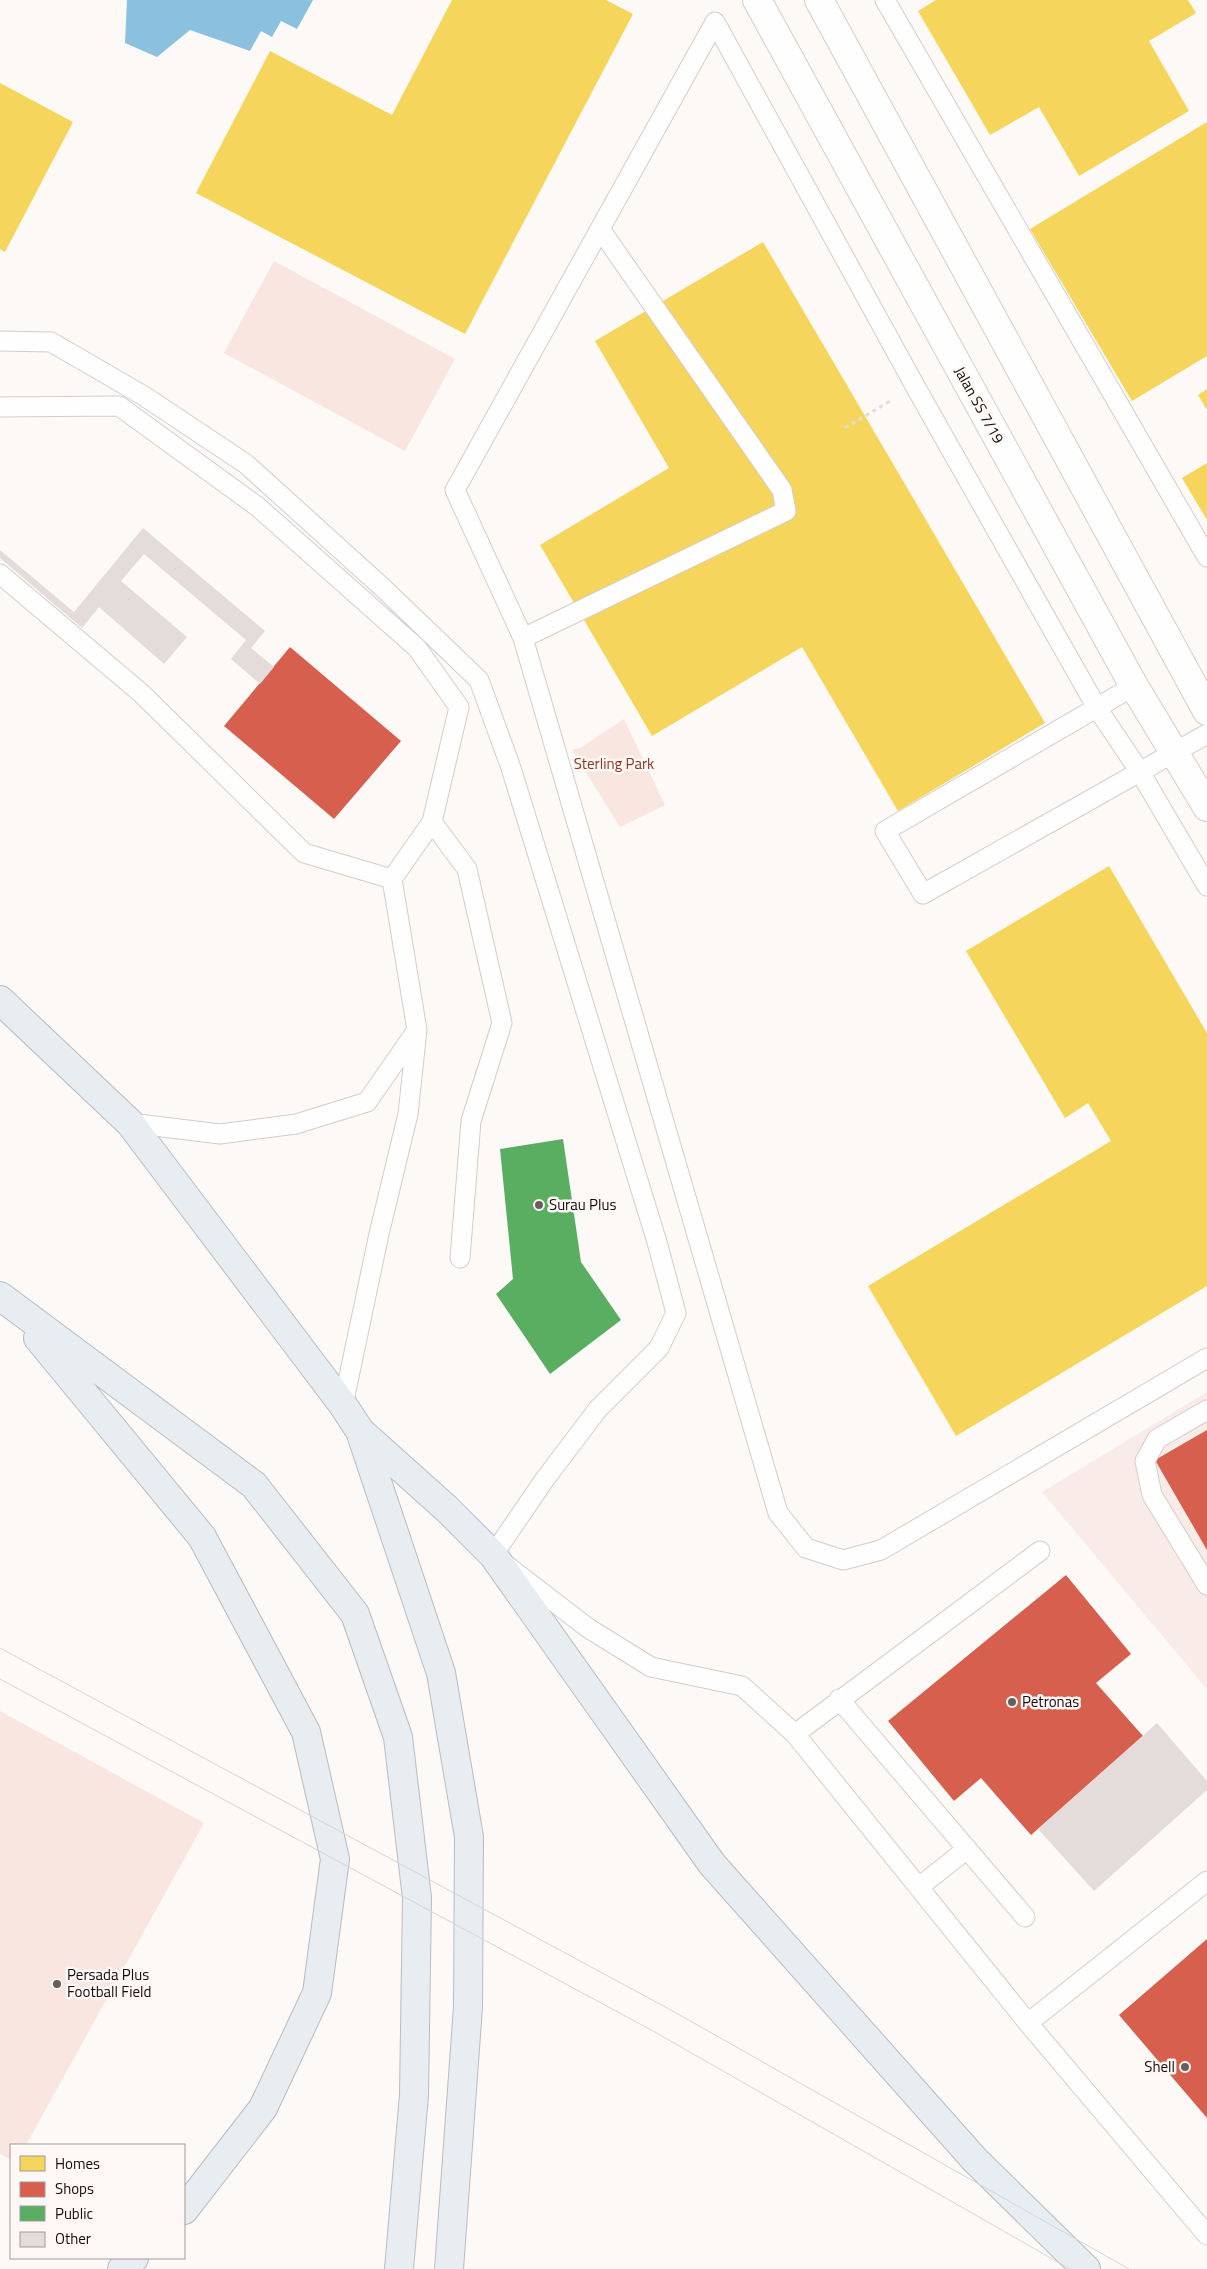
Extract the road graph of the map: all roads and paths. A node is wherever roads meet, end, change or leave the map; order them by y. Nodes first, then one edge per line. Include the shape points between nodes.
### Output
1 (757, 0) edge
2 (820, 0) edge
3 (886, 0) edge
4 (600, 229) junction
5 (0, 341) edge
6 (0, 407) edge
7 (1207, 557) edge
8 (0, 574) edge
9 (523, 638) junction
10 (1134, 686) junction
11 (1097, 708) junction
12 (1207, 711) edge
13 (1207, 734) edge
14 (1175, 752) junction
15 (1140, 772) junction
16 (1207, 807) edge
17 (432, 822) junction
18 (392, 879) junction
19 (1207, 886) edge
20 (0, 1000) edge
21 (417, 1030) junction
22 (130, 1123) junction
23 (460, 1258) dead end
24 (3, 1301) edge
25 (1207, 1358) edge
26 (343, 1405) junction
27 (1207, 1410) edge
28 (360, 1431) junction
29 (1040, 1551) dead end
30 (493, 1555) junction
31 (1207, 1585) edge
32 (839, 1699) junction
33 (795, 1734) junction
34 (967, 1849) junction
35 (1207, 1881) edge
36 (918, 1887) junction
37 (1025, 1916) dead end
38 (1028, 2023) junction
39 (185, 2209) edge
40 (1207, 2235) edge
41 (133, 2259) edge
42 (122, 2269) edge
43 (399, 2269) edge
44 (449, 2269) edge
45 (1086, 2269) edge

1 - 10 street, Jalan SS 7/19
2 - 12 street
3 - 7 lane
4 - 9 lane via 455,490
4 - 9 lane via 782,490 786,511
4 - 11 lane via 715,22
5 - 30 lane via 51,342 144,396 246,464 480,680 512,768 676,1313 659,1348 598,1409 544,1479
6 - 17 lane via 119,406 258,507 417,648 458,707
8 - 18 lane via 141,694 304,853
9 - 25 lane via 778,1513 806,1548 843,1560 880,1550
10 - 11 lane
10 - 14 street, Jalan SS 7/19
11 - 15 lane
11 - 15 lane via 885,831 923,894
13 - 14 lane
14 - 15 lane
14 - 16 street, Jalan SS 7/19
15 - 19 lane
17 - 18 lane
17 - 23 lane via 467,869 502,1023 471,1121
18 - 21 lane
20 - 22 highway
21 - 22 lane via 367,1102 296,1124 220,1134
21 - 26 lane via 408,1114
22 - 26 highway
24 - 39 highway via 202,1537 306,1732 336,1859 317,1993 263,2108
24 - 43 highway via 254,1485 355,1614 398,1737 417,1898 414,2095
26 - 28 highway
27 - 31 lane via 1157,1439 1145,1461 1152,1495
28 - 30 highway
28 - 44 highway via 442,1673 469,1837 468,2008
29 - 32 lane
30 - 33 lane via 588,1628 651,1667 742,1686
30 - 45 highway via 712,1864 975,2160
32 - 33 lane
32 - 34 lane
33 - 36 lane
34 - 36 lane
34 - 37 lane
35 - 38 lane
36 - 38 lane
38 - 40 lane
41 - 42 highway

